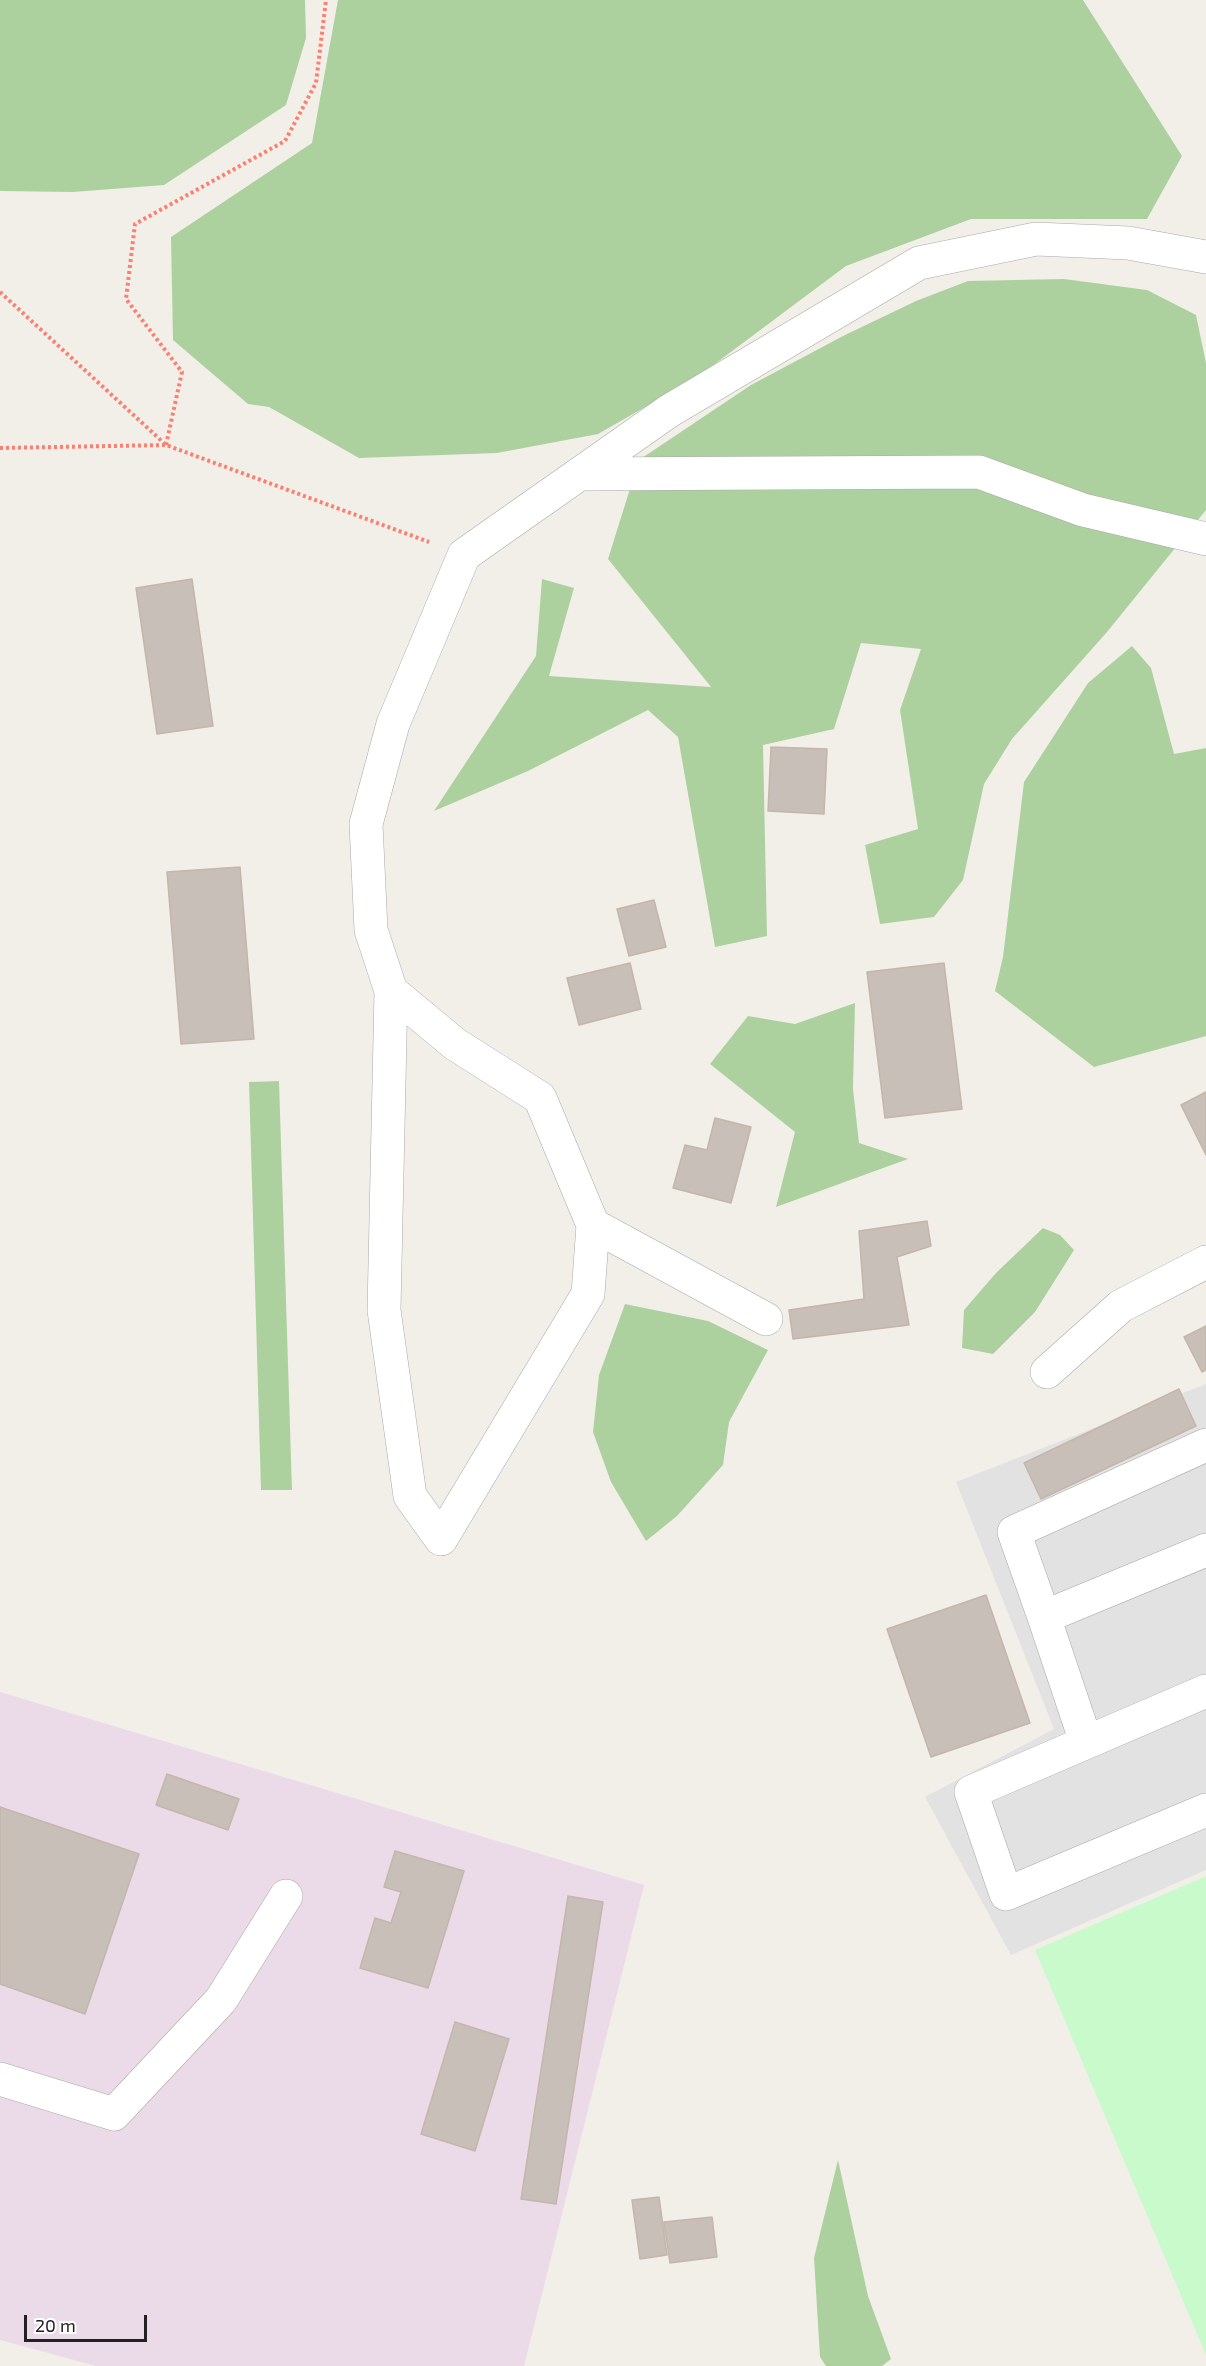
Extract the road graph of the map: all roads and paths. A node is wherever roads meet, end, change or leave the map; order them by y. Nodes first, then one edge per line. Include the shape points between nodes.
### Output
1 (326, 0) edge
2 (1206, 257) edge
3 (0, 292) edge
4 (166, 445) junction
5 (0, 448) edge
6 (580, 474) junction
7 (1206, 539) edge
8 (464, 555) junction
9 (391, 991) junction
10 (593, 1225) junction
11 (1206, 1262) edge
12 (766, 1319) dead end
13 (1047, 1372) dead end
14 (1206, 1445) edge
15 (1206, 1550) edge
16 (1044, 1617) junction
17 (1206, 1691) edge
18 (1086, 1743) junction
19 (1206, 1810) edge
20 (286, 1896) dead end
21 (0, 2079) edge

1 - 4 path via 316,83 285,141 135,224 126,299 182,372
2 - 6 lane via 1128,243 1036,239 919,263 669,411
3 - 4 path
4 - 5 path
4 - 8 path
6 - 7 lane via 979,472 1083,510
6 - 8 lane
8 - 9 lane via 393,723 366,824 370,930
9 - 10 lane via 455,1044 540,1098
9 - 10 lane via 384,1310 410,1496 441,1539 588,1294
10 - 12 lane
11 - 13 lane via 1121,1306
14 - 16 lane via 1014,1532
15 - 16 lane
16 - 18 lane
17 - 18 lane
18 - 19 lane via 971,1792 1006,1894
20 - 21 lane via 221,2000 114,2114

